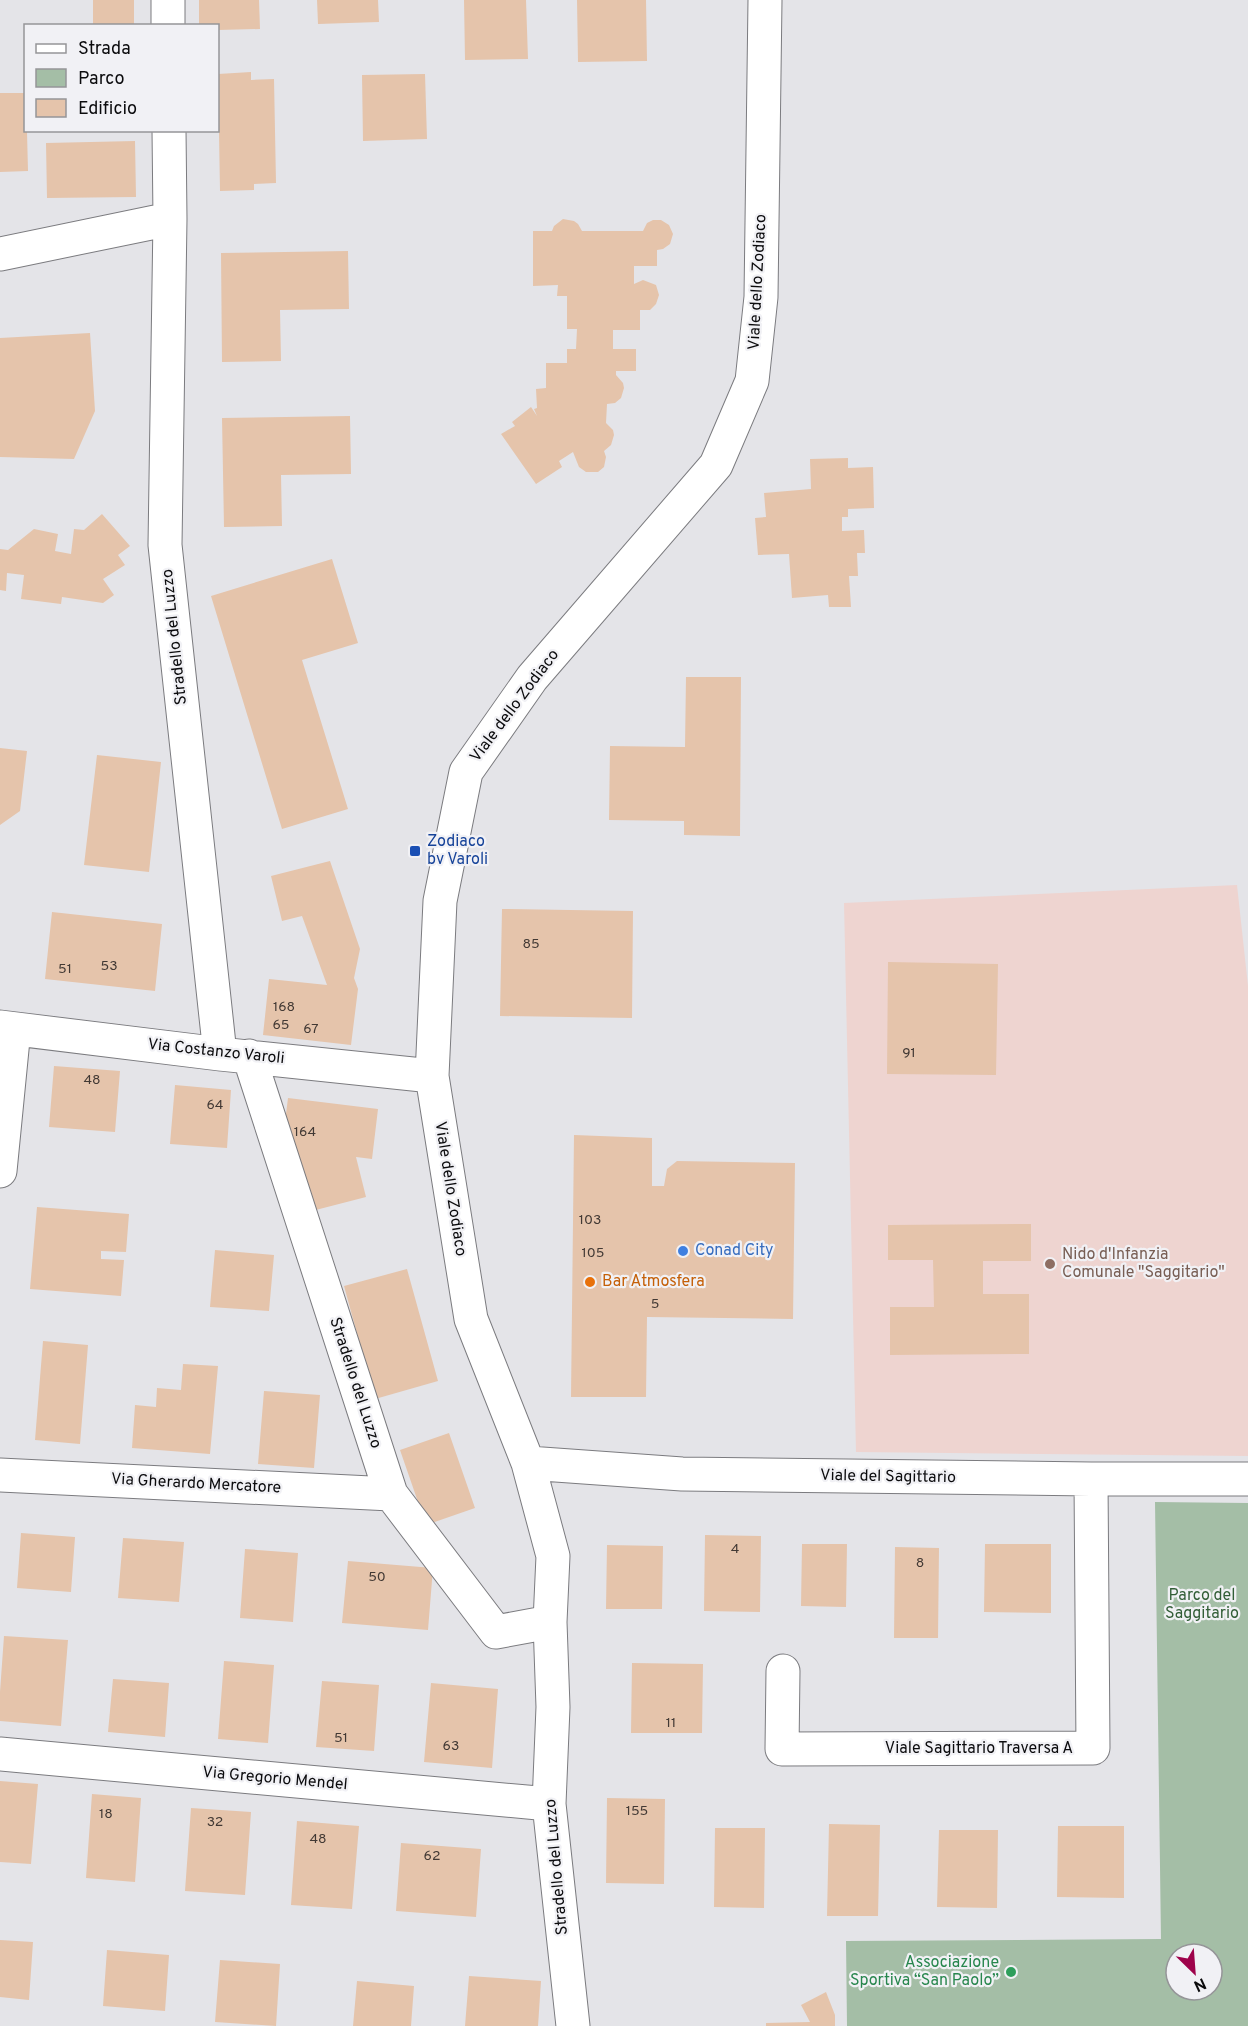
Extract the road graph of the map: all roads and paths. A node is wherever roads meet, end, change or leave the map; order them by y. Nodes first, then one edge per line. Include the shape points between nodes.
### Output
1 (168, 0) edge
2 (765, 0) edge
3 (168, 24) edge
4 (169, 132) edge
5 (170, 219) junction
6 (0, 254) edge
7 (7, 1028) edge
8 (235, 1055) junction
9 (432, 1076) junction
10 (0, 1171) edge
11 (528, 1462) junction
12 (0, 1475) edge
13 (1091, 1479) junction
14 (1248, 1479) edge
15 (391, 1494) junction
16 (550, 1622) junction
17 (783, 1671) dead end
18 (553, 1707) joint
19 (0, 1754) edge
20 (549, 1804) junction
21 (573, 2026) edge

1 - 3 street
2 - 9 street, Viale dello Zodiaco via 760,297 752,381 716,465 532,678 466,772 440,901
4 - 5 street, Stradello del Luzzo
5 - 6 street
5 - 8 street, Stradello del Luzzo via 165,545
7 - 8 street, Via Costanzo Varoli
7 - 10 street
8 - 9 street, Via Costanzo Varoli
8 - 15 street, Stradello del Luzzo
9 - 11 street, Viale dello Zodiaco via 471,1319
11 - 13 street, Viale del Sagittario via 682,1474
11 - 16 street, Viale dello Zodiaco via 553,1556
12 - 15 street, Via Gherardo Mercatore
13 - 14 street, Viale del Sagittario
13 - 17 street, Viale Sagittario Traversa A via 1093,1748 782,1749
15 - 16 street, Stradello del Luzzo via 496,1632
16 - 18 street, Viale dello Zodiaco
18 - 20 street, Stradello del Luzzo
19 - 20 street, Via Gregorio Mendel
20 - 21 street, Stradello del Luzzo

